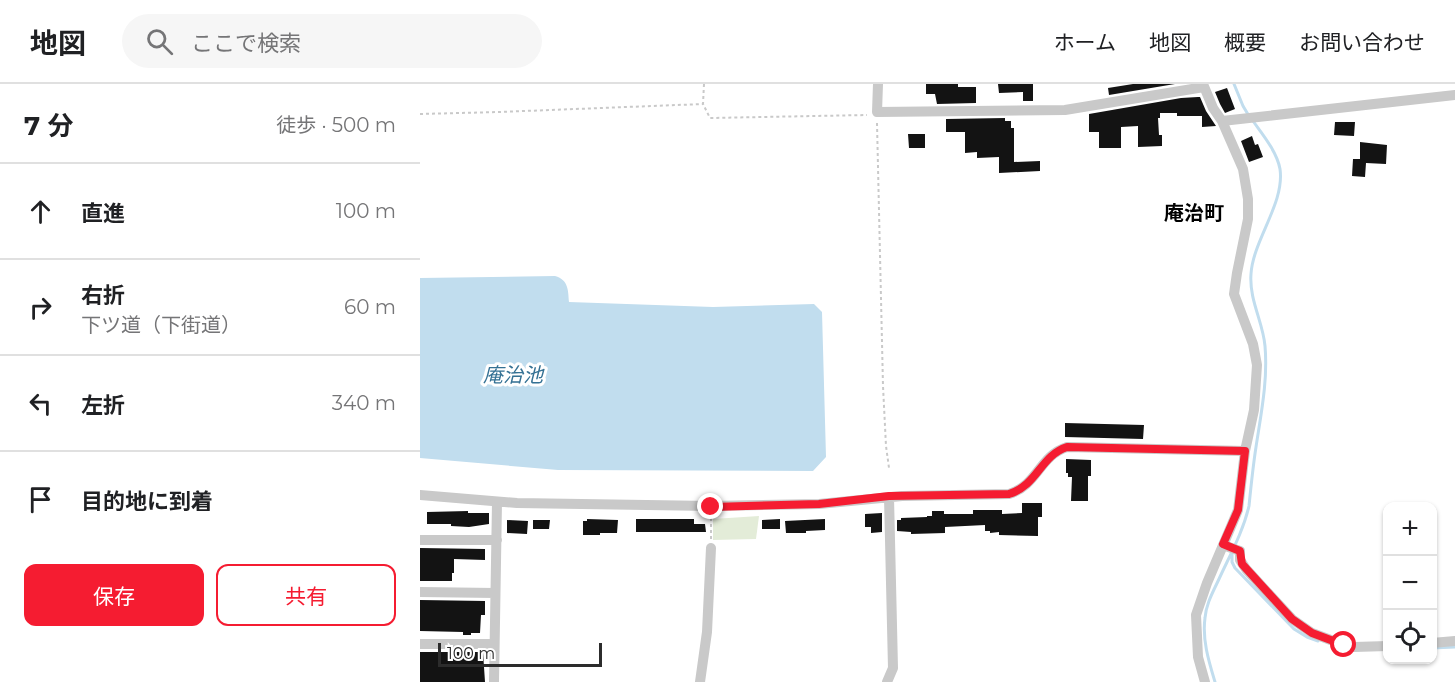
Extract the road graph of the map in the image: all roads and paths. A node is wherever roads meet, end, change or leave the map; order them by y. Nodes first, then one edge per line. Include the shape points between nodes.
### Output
1 (704, 84) edge
2 (878, 84) edge
3 (1204, 85) edge
4 (1455, 95) edge
5 (704, 104) junction
6 (877, 112) junction
7 (420, 114) edge
8 (1222, 121) junction
9 (1245, 451) junction
10 (889, 468) dead end
11 (420, 495) edge
12 (889, 496) junction
13 (497, 502) junction
14 (711, 507) junction
15 (420, 540) edge
16 (497, 540) junction
17 (1223, 544) junction
18 (711, 548) joint
19 (420, 592) edge
20 (495, 593) junction
21 (1455, 641) edge
22 (1437, 643) edge
23 (420, 644) edge
24 (494, 644) junction
25 (1383, 646) edge
26 (494, 682) edge
27 (700, 682) edge
28 (887, 682) edge
29 (1205, 682) edge

1 - 5 path
2 - 6 street
3 - 6 street via 1065,110
3 - 8 street
4 - 8 street
5 - 6 path via 710,118
5 - 7 path
6 - 10 path
8 - 9 street via 1243,169 1248,199 1234,294 1257,364 1254,410
9 - 12 street via 1067,447 1050,456 1020,491
9 - 17 street via 1238,510
11 - 13 street
12 - 14 street via 819,504
12 - 28 street via 893,668
13 - 14 street
13 - 16 street
14 - 18 path
15 - 16 street
16 - 20 street
17 - 25 street via 1240,551 1246,569 1301,627 1344,645
17 - 29 street via 1196,615 1198,657
18 - 27 street via 708,632
19 - 20 street
20 - 24 street
21 - 22 street
23 - 24 street
24 - 26 street

